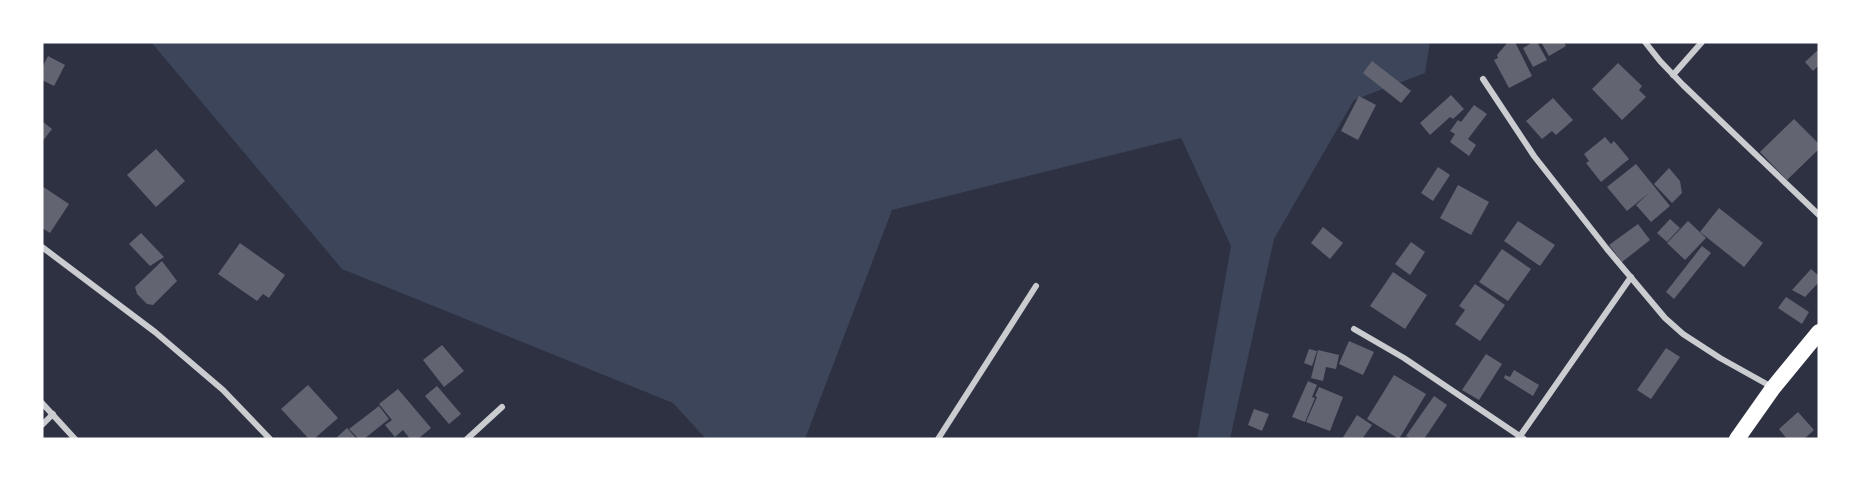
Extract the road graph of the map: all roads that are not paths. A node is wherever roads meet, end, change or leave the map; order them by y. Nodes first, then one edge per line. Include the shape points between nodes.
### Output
1 (1645, 42) edge
2 (1702, 42) edge
3 (1673, 75) junction
4 (1483, 79) dead end
5 (1819, 215) edge
6 (42, 247) edge
7 (1631, 277) junction
8 (1036, 286) dead end
9 (1354, 329) dead end
10 (1819, 332) edge
11 (1773, 388) junction
12 (42, 403) edge
13 (502, 407) dead end
14 (53, 414) junction
15 (42, 424) edge
16 (1521, 438) edge
17 (75, 439) edge
18 (270, 439) edge
19 (467, 439) edge
20 (938, 439) edge
21 (1737, 439) edge

1 - 3 street
2 - 3 street
3 - 5 street
4 - 7 street via 1534,156
6 - 18 street via 164,340 223,390
7 - 11 street via 1683,334
7 - 16 street
8 - 20 street
9 - 16 street via 1404,358
10 - 11 highway
11 - 21 highway
12 - 14 street
13 - 19 street
14 - 15 street
14 - 17 street

